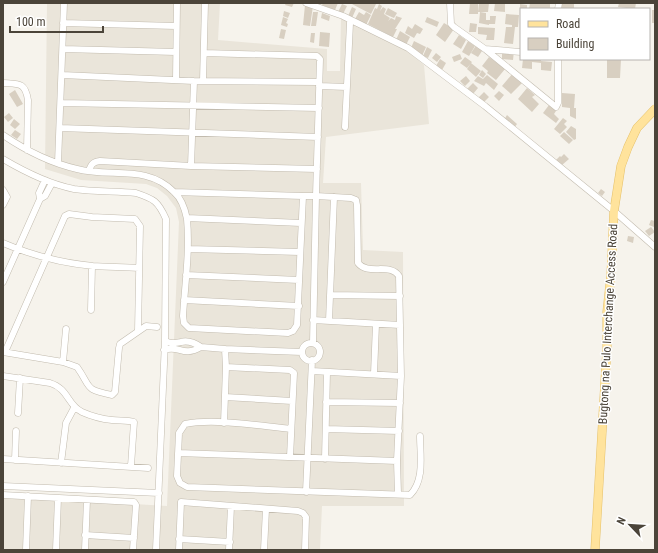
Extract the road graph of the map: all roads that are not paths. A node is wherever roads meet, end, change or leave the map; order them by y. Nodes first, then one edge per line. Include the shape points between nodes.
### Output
1 (64, 3) edge
2 (177, 3) edge
3 (205, 3) edge
4 (306, 3) edge
5 (450, 3) edge
6 (63, 23) junction
7 (350, 23) dead end
8 (176, 26) junction
9 (63, 49) junction
10 (485, 49) junction
11 (176, 52) junction
12 (520, 52) edge
13 (204, 53) junction
14 (558, 60) edge
15 (62, 75) junction
16 (176, 80) junction
17 (194, 81) junction
18 (203, 81) junction
19 (3, 83) edge
20 (319, 84) junction
21 (347, 87) junction
22 (61, 103) junction
23 (194, 106) junction
24 (319, 108) junction
25 (655, 109) edge
26 (345, 127) dead end
27 (60, 128) junction
28 (193, 132) junction
29 (3, 135) edge
30 (318, 136) junction
31 (27, 150) junction
32 (3, 159) edge
33 (58, 163) junction
34 (145, 163) junction
35 (192, 166) junction
36 (317, 169) junction
37 (89, 171) junction
38 (145, 174) junction
39 (45, 180) junction
40 (52, 183) junction
41 (3, 190) edge
42 (174, 192) junction
43 (303, 196) junction
44 (316, 196) junction
45 (334, 197) junction
46 (40, 199) junction
47 (3, 205) edge
48 (614, 211) junction
49 (187, 218) junction
50 (301, 223) junction
51 (3, 243) edge
52 (655, 247) edge
53 (17, 249) junction
54 (188, 249) junction
55 (300, 252) junction
56 (46, 258) junction
57 (92, 266) junction
58 (139, 268) junction
59 (186, 276) junction
60 (299, 280) junction
61 (3, 282) edge
62 (330, 295) junction
63 (400, 296) junction
64 (184, 300) junction
65 (298, 306) junction
66 (91, 310) dead end
67 (313, 320) junction
68 (330, 321) junction
69 (376, 324) junction
70 (400, 325) junction
71 (158, 327) dead end
72 (66, 328) dead end
73 (138, 331) junction
74 (165, 341) junction
75 (313, 343) junction
76 (201, 347) junction
77 (225, 348) junction
78 (164, 350) junction
79 (4, 352) edge
80 (302, 352) junction
81 (312, 360) junction
82 (63, 362) junction
83 (226, 367) junction
84 (312, 371) junction
85 (327, 372) junction
86 (374, 374) junction
87 (3, 376) edge
88 (401, 376) junction
89 (20, 378) junction
90 (225, 397) junction
91 (292, 401) junction
92 (326, 402) junction
93 (400, 403) junction
94 (74, 408) junction
95 (18, 413) dead end
96 (224, 423) junction
97 (291, 429) junction
98 (326, 429) junction
99 (16, 431) dead end
100 (399, 431) junction
101 (420, 436) dead end
102 (178, 453) junction
103 (290, 457) junction
104 (307, 458) junction
105 (3, 459) edge
106 (325, 459) junction
107 (15, 460) junction
108 (397, 461) junction
109 (61, 462) junction
110 (130, 466) junction
111 (148, 468) dead end
112 (3, 486) edge
113 (306, 492) junction
114 (159, 493) junction
115 (398, 494) junction
116 (3, 495) edge
117 (28, 496) junction
118 (58, 498) junction
119 (87, 500) junction
120 (232, 506) junction
121 (266, 509) junction
122 (85, 535) junction
123 (134, 538) junction
124 (179, 539) junction
125 (230, 542) junction
126 (26, 550) edge
127 (56, 550) edge
128 (85, 550) edge
129 (134, 550) edge
130 (156, 550) edge
131 (179, 550) edge
132 (230, 550) edge
133 (264, 550) edge
134 (305, 550) edge
135 (595, 550) edge

1 - 6 street
2 - 8 street
3 - 13 street
4 - 48 street via 343,16 408,48 485,106
5 - 10 street via 451,24
6 - 8 street
6 - 9 street
7 - 21 street
8 - 11 street
9 - 11 street
9 - 15 street
10 - 12 street
10 - 14 street via 556,107
11 - 16 street
13 - 18 street
13 - 20 street via 317,56 320,59
15 - 16 street
15 - 22 street
16 - 17 street
17 - 18 street
17 - 23 street
18 - 20 street
19 - 31 street via 19,84 27,92
20 - 21 street
20 - 24 street
21 - 26 street
22 - 23 street
22 - 27 street
23 - 24 street
23 - 28 street
24 - 30 street
25 - 48 main road, Bugtong na Pulo Interchange Access Road via 637,128 628,147 621,166
27 - 28 street
27 - 33 street
28 - 30 street
28 - 35 street
29 - 31 street
30 - 36 street
31 - 33 street
32 - 39 street
33 - 37 street
34 - 35 street
34 - 37 street via 100,161 94,162
34 - 38 street
35 - 36 street
36 - 44 street
37 - 38 street
38 - 42 street via 156,178
39 - 40 street
39 - 46 street via 39,193
40 - 46 street via 45,196
40 - 74 street via 76,189 136,193 160,205 166,219
41 - 47 street via 7,197
42 - 43 street
42 - 49 street
43 - 44 street
43 - 50 street
44 - 45 street
44 - 67 street
45 - 62 street
45 - 63 street via 356,200 358,263 366,269 397,273
46 - 53 street
48 - 52 street
48 - 135 main road, Bugtong na Pulo Interchange Access Road
49 - 50 street
49 - 54 street
50 - 55 street
51 - 53 street
53 - 56 street
53 - 61 street
54 - 55 street
54 - 59 street
55 - 60 street
56 - 57 street
56 - 58 street via 67,214 135,219 140,226
56 - 79 street
57 - 58 street
57 - 66 street
58 - 73 street
59 - 60 street
59 - 64 street
60 - 65 street
62 - 63 street
62 - 68 street
63 - 70 street
64 - 65 street
64 - 65 street via 186,326 288,333 297,325
67 - 68 street
67 - 75 street
68 - 69 street
69 - 70 street
69 - 86 street
70 - 88 street
71 - 73 street via 146,326
72 - 82 street
73 - 82 street via 118,348 115,392 112,395 92,390 77,367
74 - 76 street via 175,344 194,343
74 - 78 street
75 - 80 street via 305,345
75 - 81 street via 319,348 320,353
76 - 77 street
76 - 78 street via 188,352 170,348
77 - 80 street
77 - 83 street
78 - 114 street
79 - 82 street
80 - 81 street via 306,359
81 - 84 street
83 - 90 street
83 - 91 street via 290,370 294,373
84 - 85 street
84 - 104 street
85 - 86 street
85 - 92 street
86 - 88 street
87 - 89 street
88 - 93 street
89 - 94 street via 57,386
89 - 95 street
90 - 91 street
90 - 96 street
91 - 97 street
92 - 93 street
92 - 98 street
93 - 100 street
94 - 109 street via 65,427
94 - 110 street via 94,416 134,422
96 - 97 street
96 - 102 street via 185,424 180,433
97 - 103 street
98 - 100 street
98 - 106 street
99 - 107 street
100 - 108 street
101 - 115 street via 420,469 416,489 410,495
102 - 103 street
102 - 113 street via 177,476 180,483 187,487
103 - 104 street
104 - 106 street
104 - 113 street
105 - 107 street
106 - 108 street
107 - 109 street
108 - 115 street
109 - 110 street
110 - 111 street
112 - 114 street
113 - 115 street
114 - 130 street
116 - 117 street
117 - 118 street
117 - 126 street
118 - 119 street
118 - 127 street
119 - 122 street
119 - 123 street via 134,502
120 - 121 street
120 - 124 street via 181,502
120 - 125 street
121 - 133 street
121 - 134 street via 303,513 306,517
122 - 123 street
122 - 128 street
123 - 129 street
124 - 125 street
124 - 131 street
125 - 132 street

